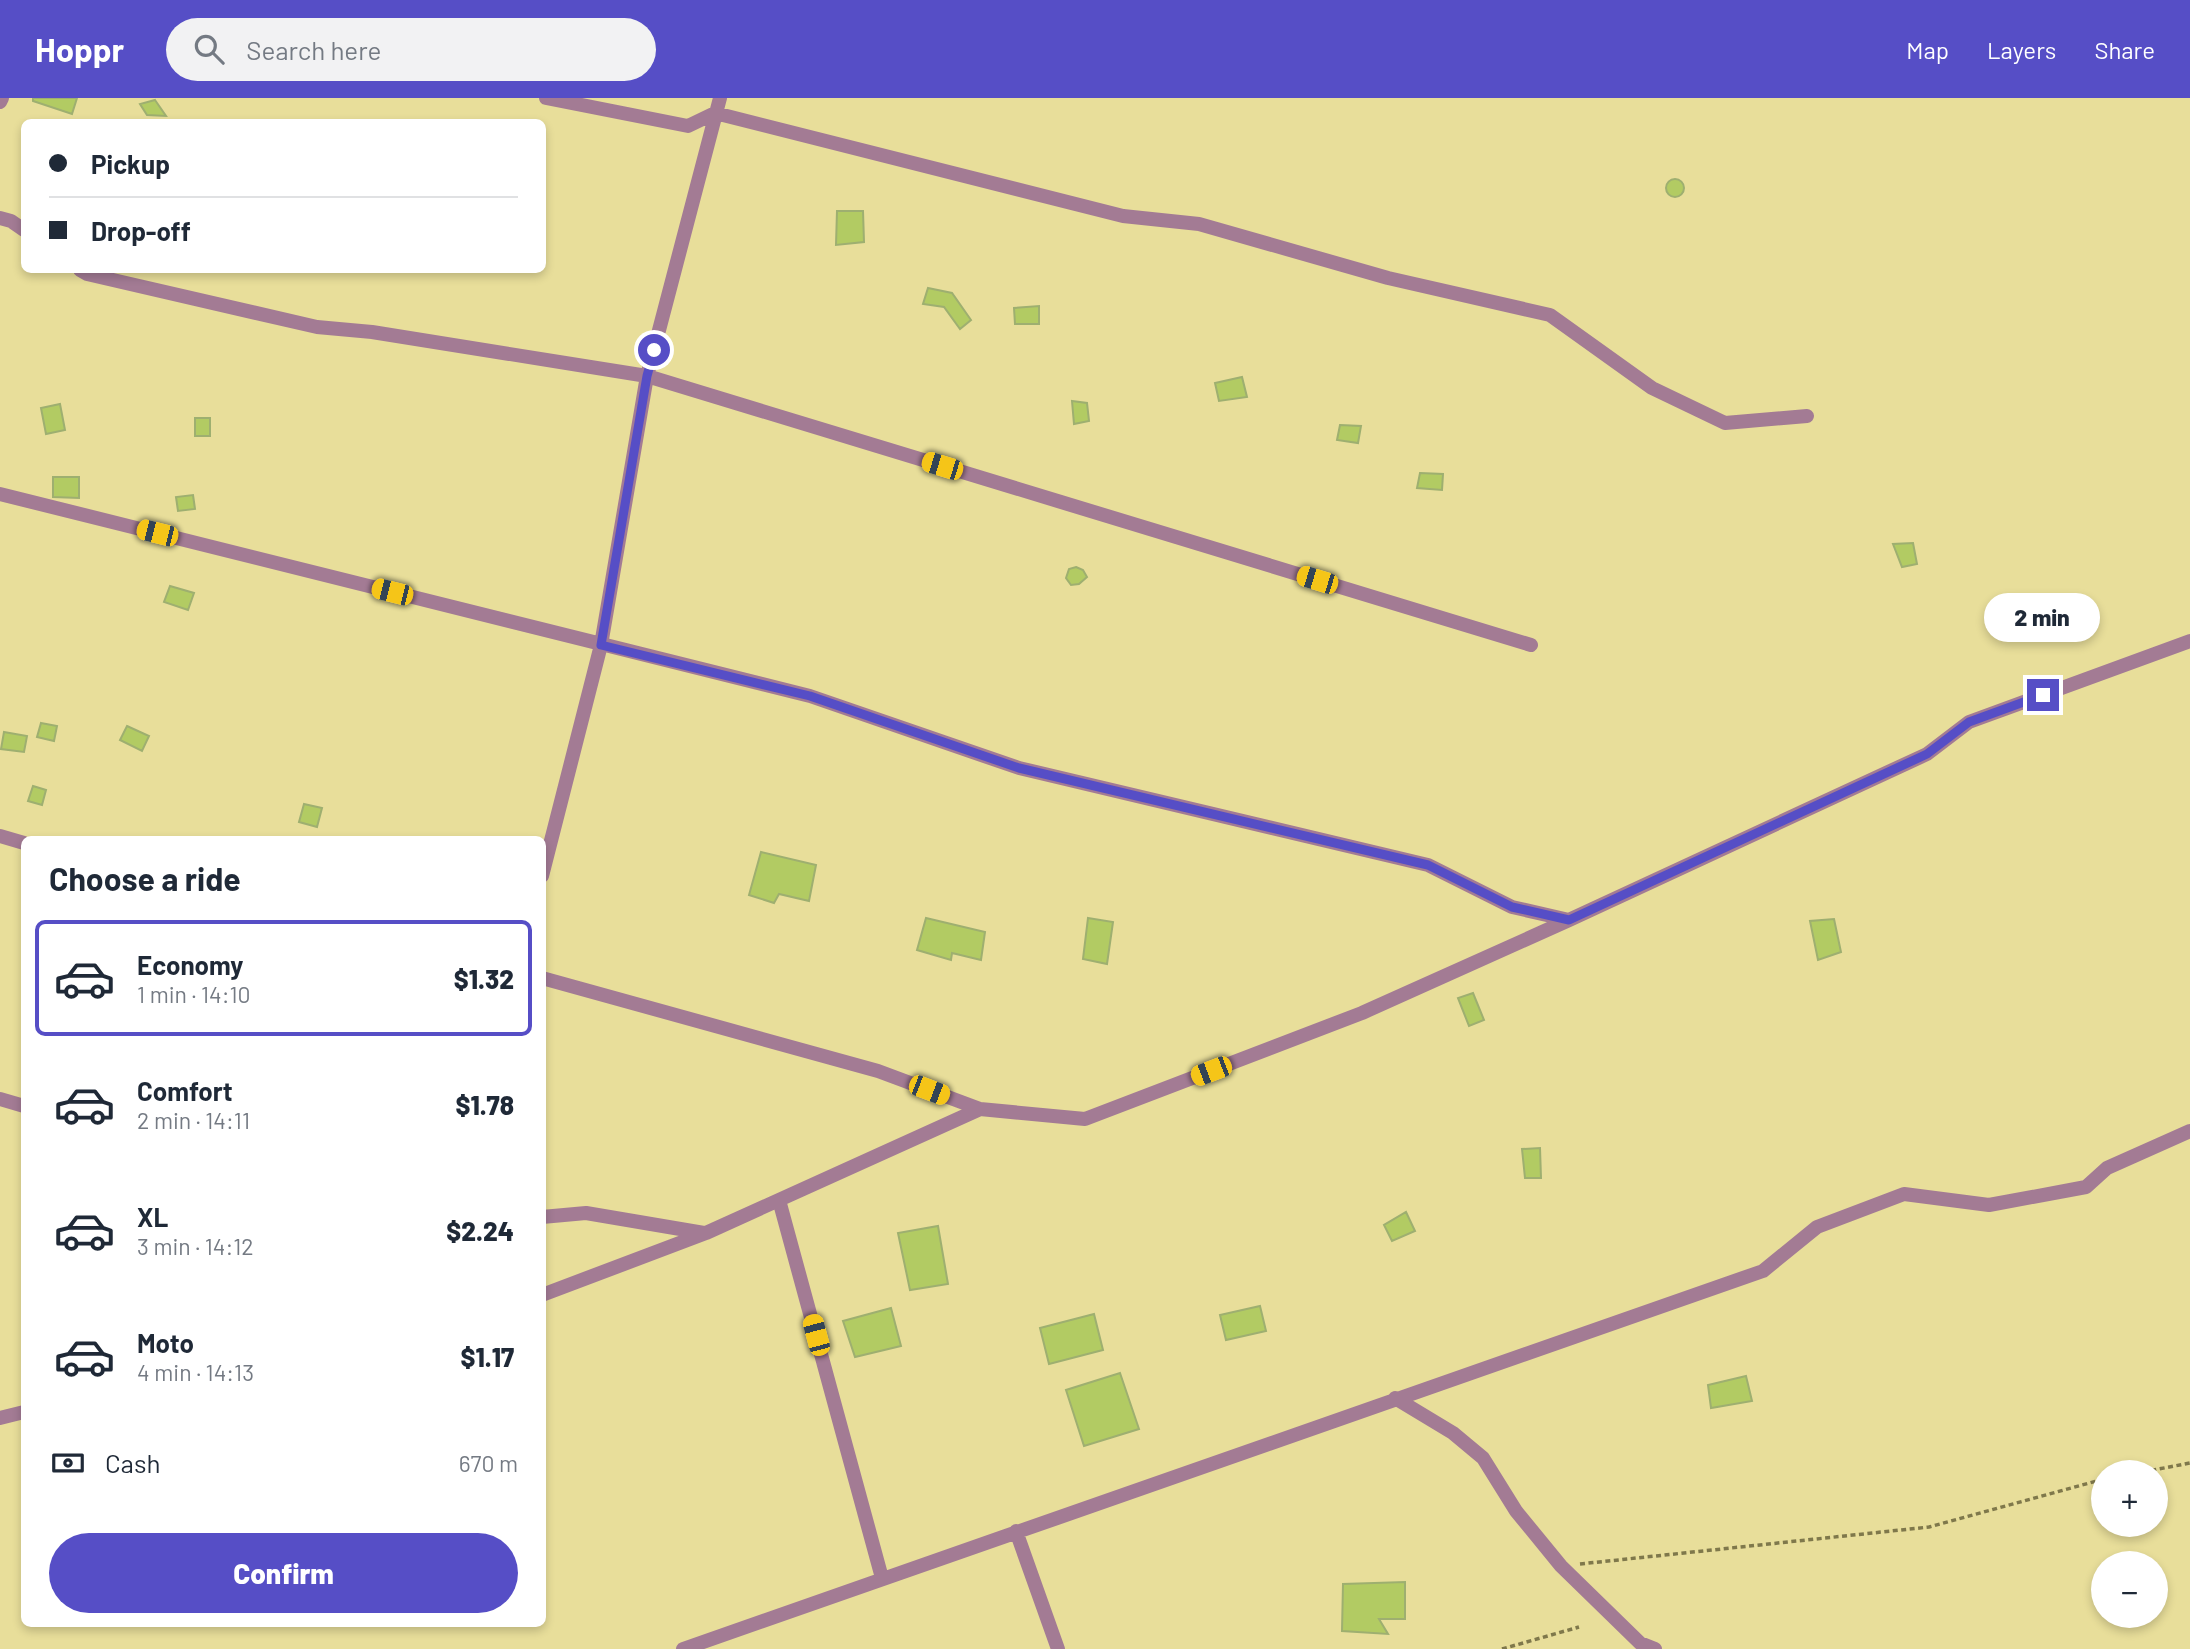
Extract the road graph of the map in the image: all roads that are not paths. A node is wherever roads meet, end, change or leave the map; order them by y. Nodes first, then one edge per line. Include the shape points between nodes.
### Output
1 (546, 98) edge
2 (720, 98) edge
3 (715, 113) junction
4 (0, 218) edge
5 (21, 228) edge
6 (85, 273) edge
7 (647, 376) junction
8 (1807, 416) dead end
9 (0, 494) edge
10 (2190, 641) edge
11 (601, 645) junction
12 (1531, 645) dead end
13 (0, 836) edge
14 (21, 842) edge
15 (546, 860) edge
16 (1569, 920) junction
17 (546, 979) edge
18 (0, 1099) edge
19 (21, 1105) edge
20 (980, 1110) junction
21 (2190, 1131) edge
22 (779, 1200) junction
23 (546, 1217) edge
24 (706, 1233) junction
25 (546, 1293) edge
26 (1395, 1398) junction
27 (21, 1413) edge
28 (0, 1418) edge
29 (1016, 1531) junction
30 (882, 1578) junction
31 (683, 1649) edge
32 (1058, 1649) edge
33 (1655, 1649) edge

1 - 3 street via 688,126
2 - 3 street
3 - 7 street
3 - 8 street via 1123,216 1199,224 1388,278 1550,315 1652,388 1725,423
4 - 5 street
6 - 7 street via 317,327
7 - 11 street
7 - 12 street
9 - 11 street
10 - 16 street via 1969,722 1927,754
11 - 15 street
11 - 16 street via 810,696 1019,768 1428,865 1512,907
13 - 14 street
16 - 20 street via 1362,1013 1085,1119
17 - 20 street via 878,1071
18 - 19 street
20 - 22 street
21 - 26 street via 2107,1168 2086,1187 1989,1205 1904,1194 1817,1227 1762,1270
22 - 24 street
22 - 30 street
23 - 24 street via 586,1213
24 - 25 street
26 - 29 street
26 - 33 street via 1453,1433 1483,1458 1516,1511 1561,1566 1640,1643
27 - 28 street
29 - 30 street
29 - 32 street
30 - 31 street

